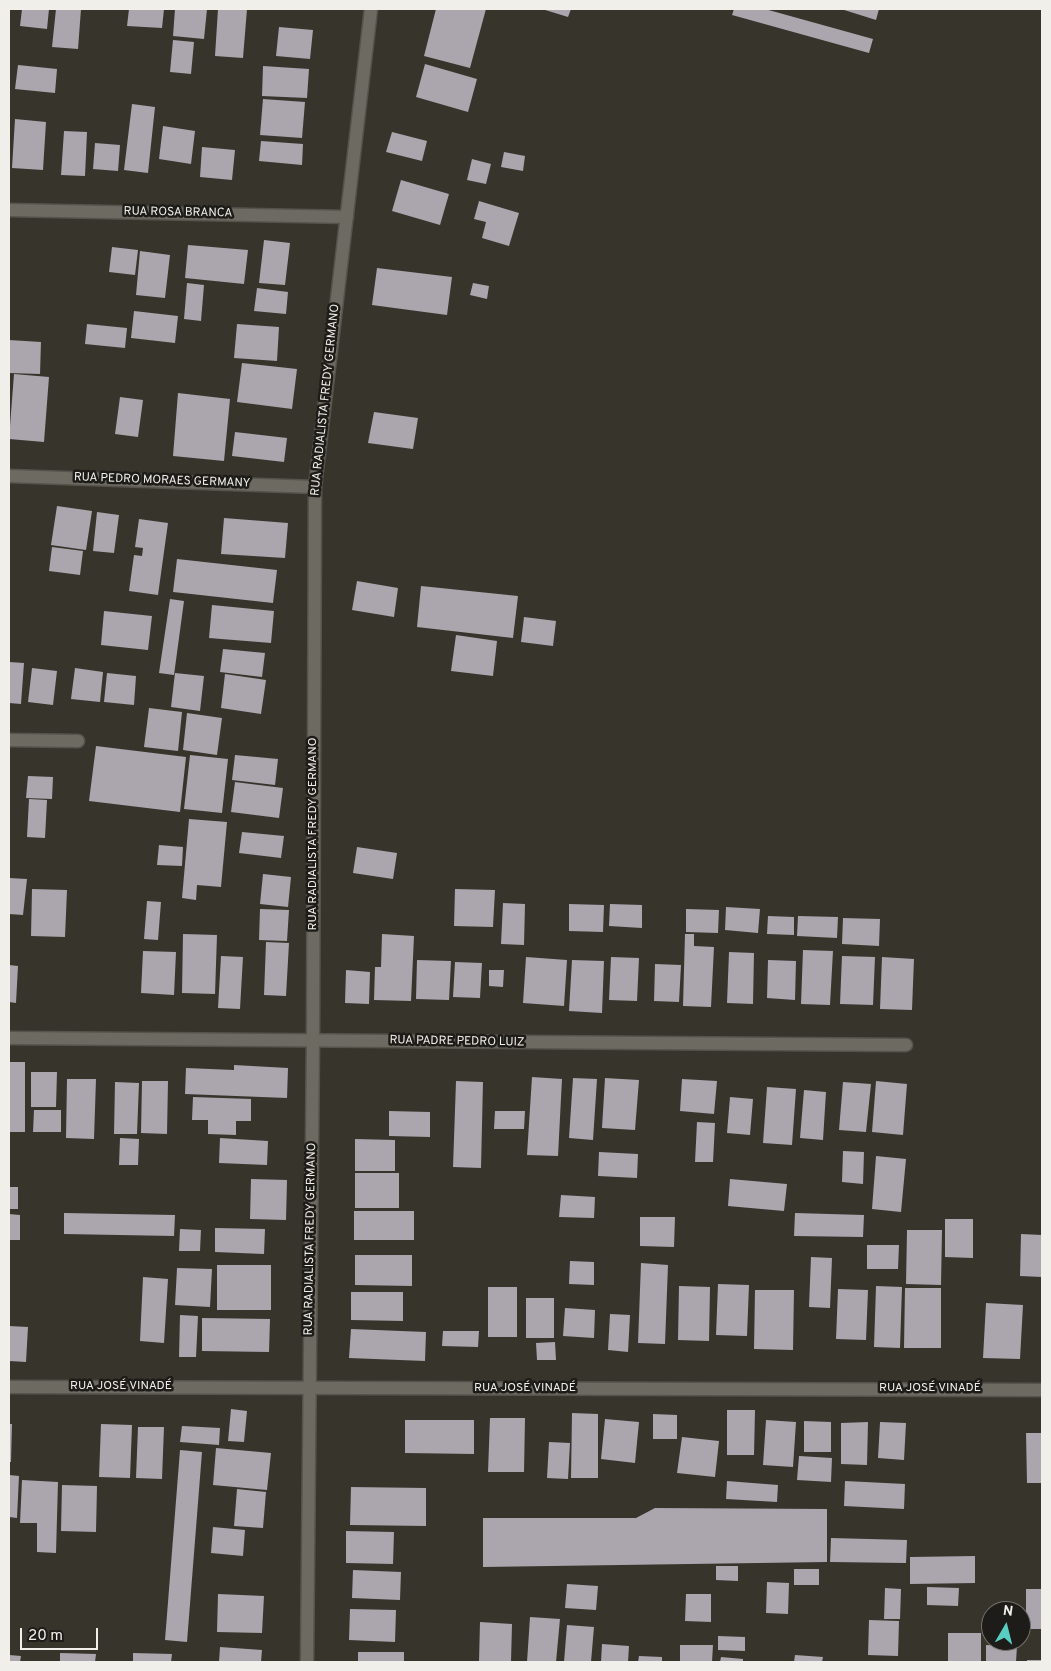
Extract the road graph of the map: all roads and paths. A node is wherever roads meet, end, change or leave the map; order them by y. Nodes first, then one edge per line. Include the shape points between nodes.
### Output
1 (371, 9) edge
2 (9, 210) edge
3 (346, 217) junction
4 (9, 476) edge
5 (315, 487) junction
6 (9, 740) edge
7 (78, 741) dead end
8 (9, 1038) edge
9 (313, 1040) junction
10 (906, 1046) dead end
11 (9, 1387) edge
12 (310, 1389) junction
13 (1042, 1390) edge
14 (307, 1662) edge

1 - 3 street, RUA RADIALISTA FREDY GERMANO
2 - 3 street, RUA ROSA BRANCA
3 - 5 street, RUA RADIALISTA FREDY GERMANO
4 - 5 street, RUA PEDRO MORAES GERMANY
5 - 9 street, RUA RADIALISTA FREDY GERMANO
6 - 7 street
8 - 9 street, RUA PADRE PEDRO LUIZ
9 - 10 street, RUA PADRE PEDRO LUIZ
9 - 12 street, RUA RADIALISTA FREDY GERMANO
11 - 12 street, RUA JOSÉ VINADÉ
12 - 13 street, RUA JOSÉ VINADÉ
12 - 14 street, RUA RADIALISTA FREDY GERMANO

